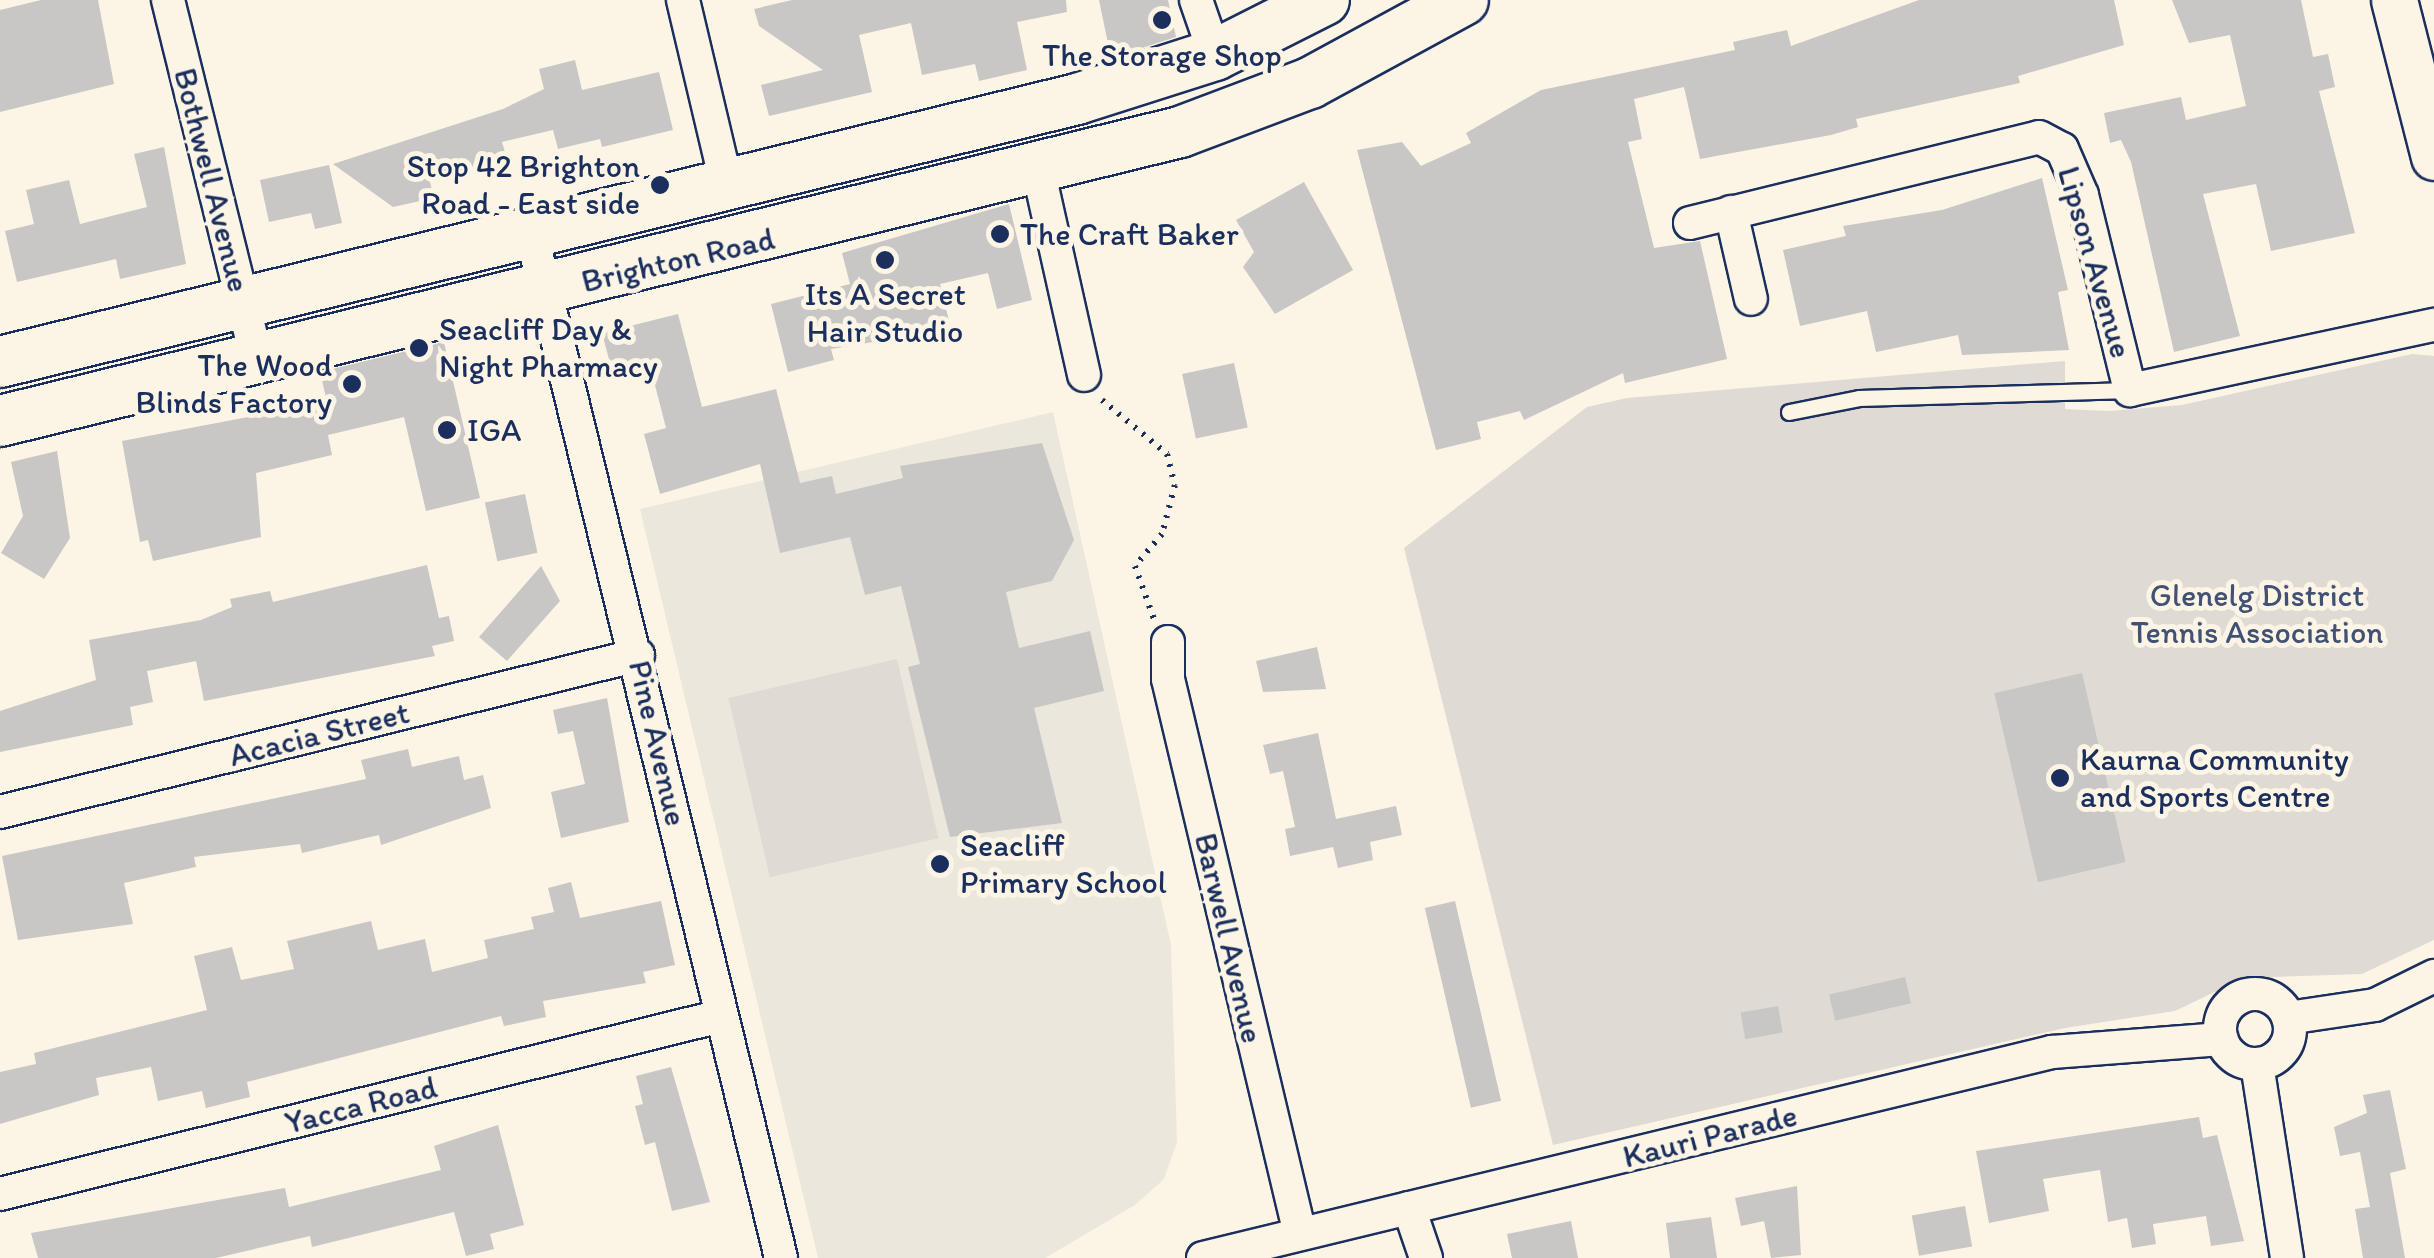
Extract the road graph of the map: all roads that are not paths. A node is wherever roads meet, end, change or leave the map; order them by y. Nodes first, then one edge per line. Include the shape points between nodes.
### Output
1 (168, 0) edge
2 (684, 0) edge
3 (1196, 0) edge
4 (1324, 0) edge
5 (1462, 0) edge
6 (2394, 0) edge
7 (1214, 56) junction
8 (2434, 157) edge
9 (1038, 169) junction
10 (726, 182) junction
11 (1731, 212) junction
12 (1690, 223) dead end
13 (530, 228) junction
14 (545, 291) junction
15 (1751, 299) dead end
16 (242, 302) junction
17 (2434, 325) edge
18 (257, 360) junction
19 (0, 362) edge
20 (1084, 374) road end
21 (2130, 390) junction
22 (1789, 412) dead end
23 (0, 421) edge
24 (1168, 642) road end
25 (638, 655) junction
26 (0, 812) edge
27 (2434, 976) edge
28 (722, 1016) junction
29 (2288, 1018) junction
30 (2222, 1039) junction
31 (2257, 1064) junction
32 (0, 1194) edge
33 (1409, 1208) junction
34 (1300, 1234) junction
35 (781, 1258) edge
36 (1202, 1258) edge
37 (1426, 1258) edge
38 (2286, 1258) edge

1 - 16 street, Bothwell Avenue
2 - 10 street
3 - 7 street
4 - 7 main road, Brighton Road
5 - 9 main road, Brighton Road via 1235,114
6 - 8 street
7 - 10 main road, Brighton Road via 1076,100
9 - 14 main road, Brighton Road
9 - 20 street
10 - 13 main road, Brighton Road
11 - 12 street, Lipson Avenue
11 - 15 street
11 - 21 street, Lipson Avenue via 2039,136 2062,149 2082,194
13 - 14 street, Pine Avenue
13 - 16 main road, Brighton Road
14 - 18 main road, Brighton Road
14 - 25 street, Pine Avenue
16 - 18 street, Bothwell Avenue
16 - 19 main road, Brighton Road
17 - 21 street, Lipson Avenue
18 - 23 main road, Brighton Road
21 - 22 lane via 1859,398
24 - 34 street, Barwell Avenue via 1168,679
25 - 26 street, Acacia Street
25 - 28 street, Pine Avenue
27 - 29 street via 2375,1005
28 - 32 street, Yacca Road
28 - 35 street, Pine Avenue
29 - 30 street via 2267,996 2243,996 2223,1015
29 - 31 street via 2280,1052
30 - 31 street via 2234,1057
30 - 33 street, Kauri Parade via 2052,1052
31 - 38 street
33 - 34 street, Kauri Parade
33 - 37 street
34 - 36 street, Kauri Parade

